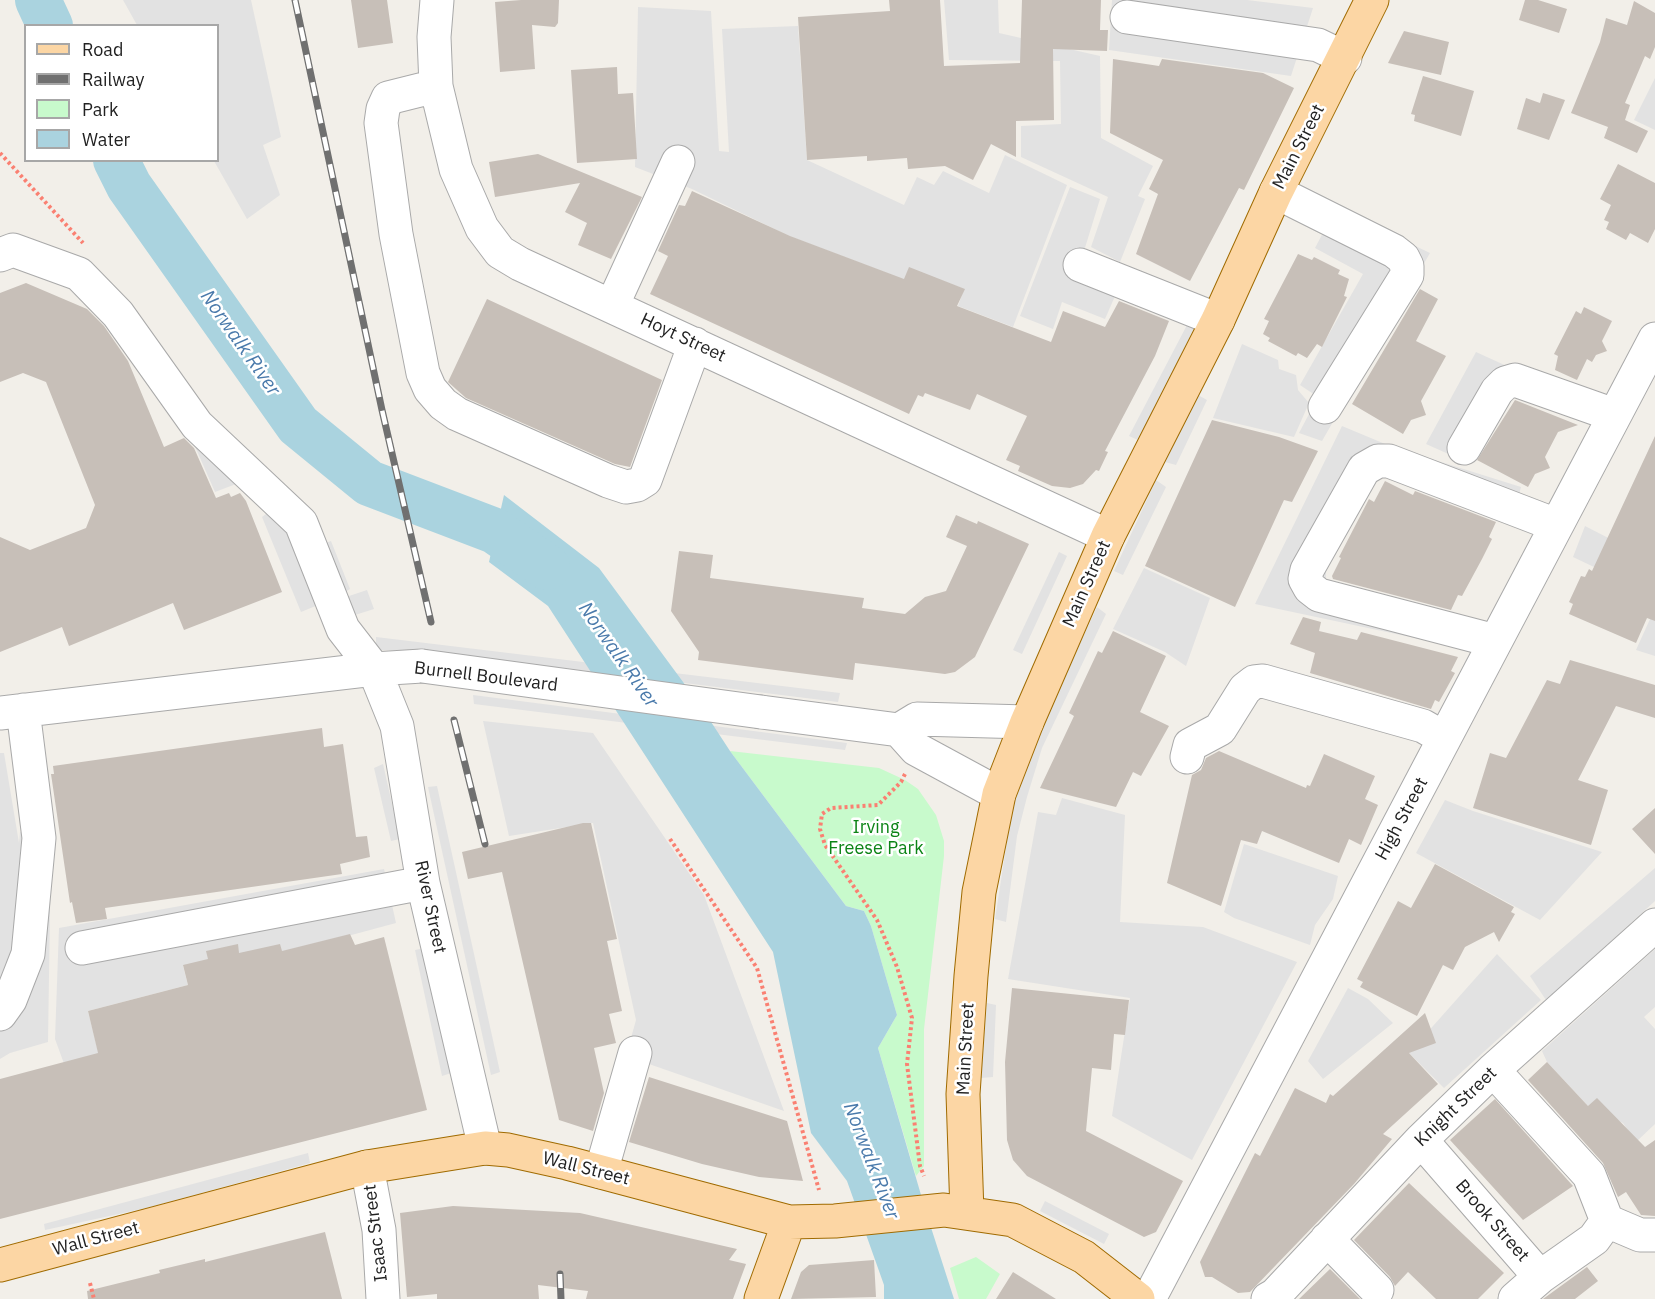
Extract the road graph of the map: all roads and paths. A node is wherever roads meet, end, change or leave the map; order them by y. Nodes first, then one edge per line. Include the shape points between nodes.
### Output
1 (437, 0) edge
2 (1372, 0) edge
3 (1127, 17) dead end
4 (1344, 58) junction
5 (436, 86) junction
6 (678, 162) dead end
7 (1276, 192) junction
8 (0, 255) edge
9 (1080, 265) dead end
10 (612, 306) junction
11 (1218, 320) junction
12 (1655, 339) edge
13 (695, 344) junction
14 (1325, 407) dead end
15 (1614, 415) junction
16 (1464, 448) dead end
17 (1556, 525) junction
18 (1108, 536) junction
19 (1495, 641) junction
20 (374, 669) junction
21 (11, 711) edge
22 (1027, 722) junction
23 (1444, 738) junction
24 (908, 740) junction
25 (1187, 757) dead end
26 (999, 794) junction
27 (670, 839) dead end
28 (423, 883) junction
29 (1655, 925) edge
30 (82, 948) dead end
31 (0, 1014) edge
32 (635, 1053) dead end
33 (1493, 1070) junction
34 (1421, 1140) junction
35 (485, 1148) junction
36 (367, 1167) junction
37 (600, 1172) junction
38 (924, 1176) dead end
39 (819, 1190) dead end
40 (955, 1212) junction
41 (789, 1221) junction
42 (1607, 1221) junction
43 (1655, 1234) edge
44 (1328, 1239) junction
45 (6, 1260) edge
46 (1540, 1277) junction
47 (90, 1283) dead end
48 (1382, 1295) edge
49 (94, 1299) edge
50 (383, 1299) edge
51 (761, 1299) edge
52 (1138, 1299) edge
53 (1149, 1299) edge
54 (1268, 1299) edge
55 (1515, 1299) edge

1 - 5 street, Hoyt Street
2 - 4 main road, Main Street
3 - 4 street via 1318,45
4 - 7 main road, Main Street
5 - 10 street, Hoyt Street via 456,170 490,242 520,264
5 - 13 street via 388,98 381,123 396,234 423,373 443,404 457,414 608,481 637,486 645,480
6 - 10 street
7 - 11 main road, Main Street
7 - 14 street via 1394,251 1407,266 1407,275
8 - 20 street, River Street via 13,250 79,274 118,314 197,425 301,523 343,629
9 - 11 street
10 - 13 street, Hoyt Street
11 - 18 main road, Main Street
12 - 15 street, High Street
13 - 18 street, Hoyt Street
15 - 16 street via 1515,380 1497,391
15 - 17 street, High Street
17 - 19 street, High Street
17 - 19 street via 1389,461 1378,461 1364,469 1307,570 1305,579 1319,595
18 - 22 main road, Main Street
19 - 23 street, High Street
20 - 21 street, Burnell Boulevard
20 - 24 street, Burnell Boulevard, bridge via 422,666 760,712
20 - 28 street, River Street via 397,726
21 - 31 street via 39,837 28,954 10,1000
22 - 24 street, Burnell Boulevard via 917,719
22 - 26 main road, Main Street
23 - 25 street via 1423,726 1263,681 1245,689 1226,723 1190,745
23 - 53 street, High Street
24 - 26 street, Burnell Boulevard
24 - 38 path via 901,782 890,796 878,805 831,808 822,814 820,829 825,845 877,920 897,967 912,1018 907,1064
26 - 40 main road, Main Street via 979,892 970,976
27 - 39 path via 757,968
28 - 30 street
28 - 35 street, River Street
29 - 33 street, Knight Street
32 - 37 street
33 - 34 street, Knight Street
33 - 42 street via 1589,1175
34 - 44 street, Knight Street
34 - 46 street, Brook Street
35 - 36 main road, Wall Street
35 - 37 main road, Wall Street
36 - 45 main road, Wall Street
36 - 50 street, Isaac Street via 379,1230
37 - 41 main road, Wall Street
40 - 41 main road, Wall Street
40 - 52 main road, Wall Street via 1013,1220 1084,1257
41 - 51 main road
42 - 43 street via 1641,1235
42 - 46 street via 1594,1239
44 - 48 street
44 - 54 street, Knight Street
46 - 55 street, Brook Street
47 - 49 path

